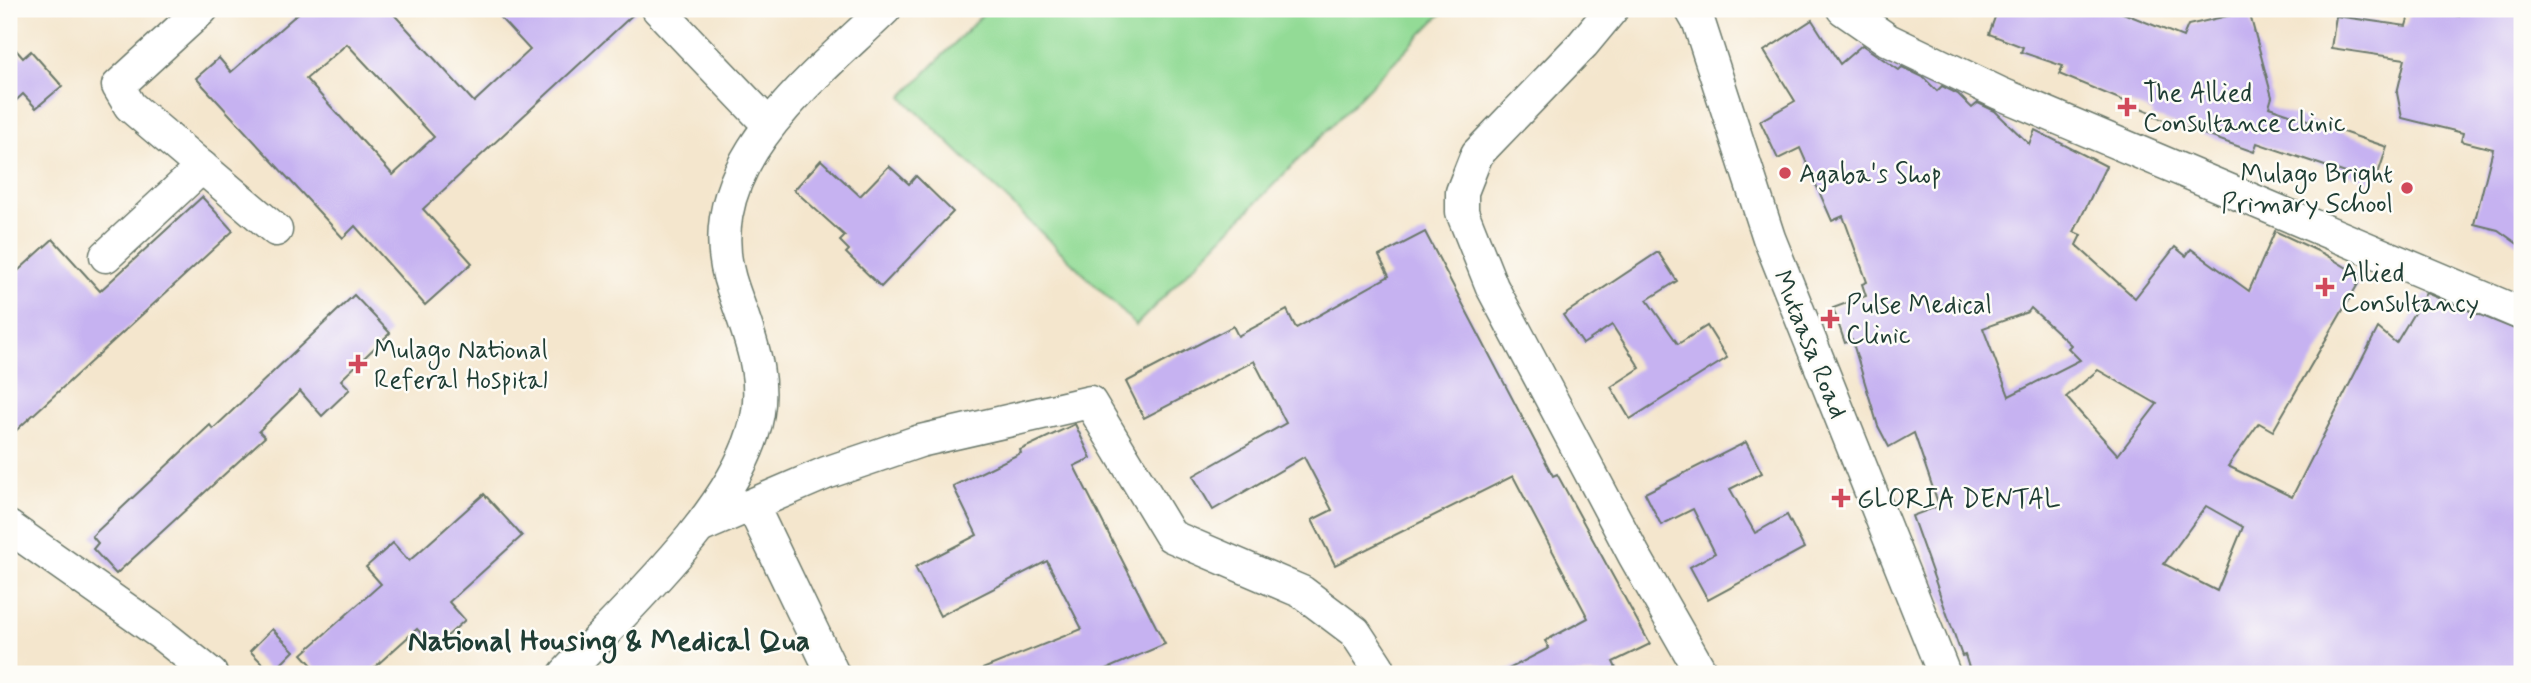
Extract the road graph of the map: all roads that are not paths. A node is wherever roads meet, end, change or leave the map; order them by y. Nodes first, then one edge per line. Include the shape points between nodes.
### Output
1 (202, 9) edge
2 (658, 9) edge
3 (885, 9) edge
4 (1612, 9) edge
5 (1691, 9) edge
6 (1843, 9) edge
7 (768, 124) junction
8 (202, 167) junction
9 (275, 230) dead end
10 (106, 256) dead end
11 (2522, 314) edge
12 (752, 505) junction
13 (9, 527) edge
14 (700, 527) junction
15 (1378, 667) dead end
16 (211, 674) edge
17 (565, 674) edge
18 (834, 674) edge
19 (1702, 674) edge
20 (1944, 674) edge

1 - 8 street via 118,86 130,106
2 - 7 street
3 - 7 street
4 - 19 street via 1477,154 1462,192 1462,212 1492,287
5 - 20 street, Mutaasa Road via 1769,239
6 - 11 street via 1888,40 2000,93
7 - 14 street via 735,183 725,238 731,283 760,367 760,401 742,464
8 - 9 street
8 - 10 street
12 - 14 street
12 - 15 street via 920,441 1090,402 1171,536 1302,592 1355,632
12 - 18 street
13 - 16 street
14 - 17 street

